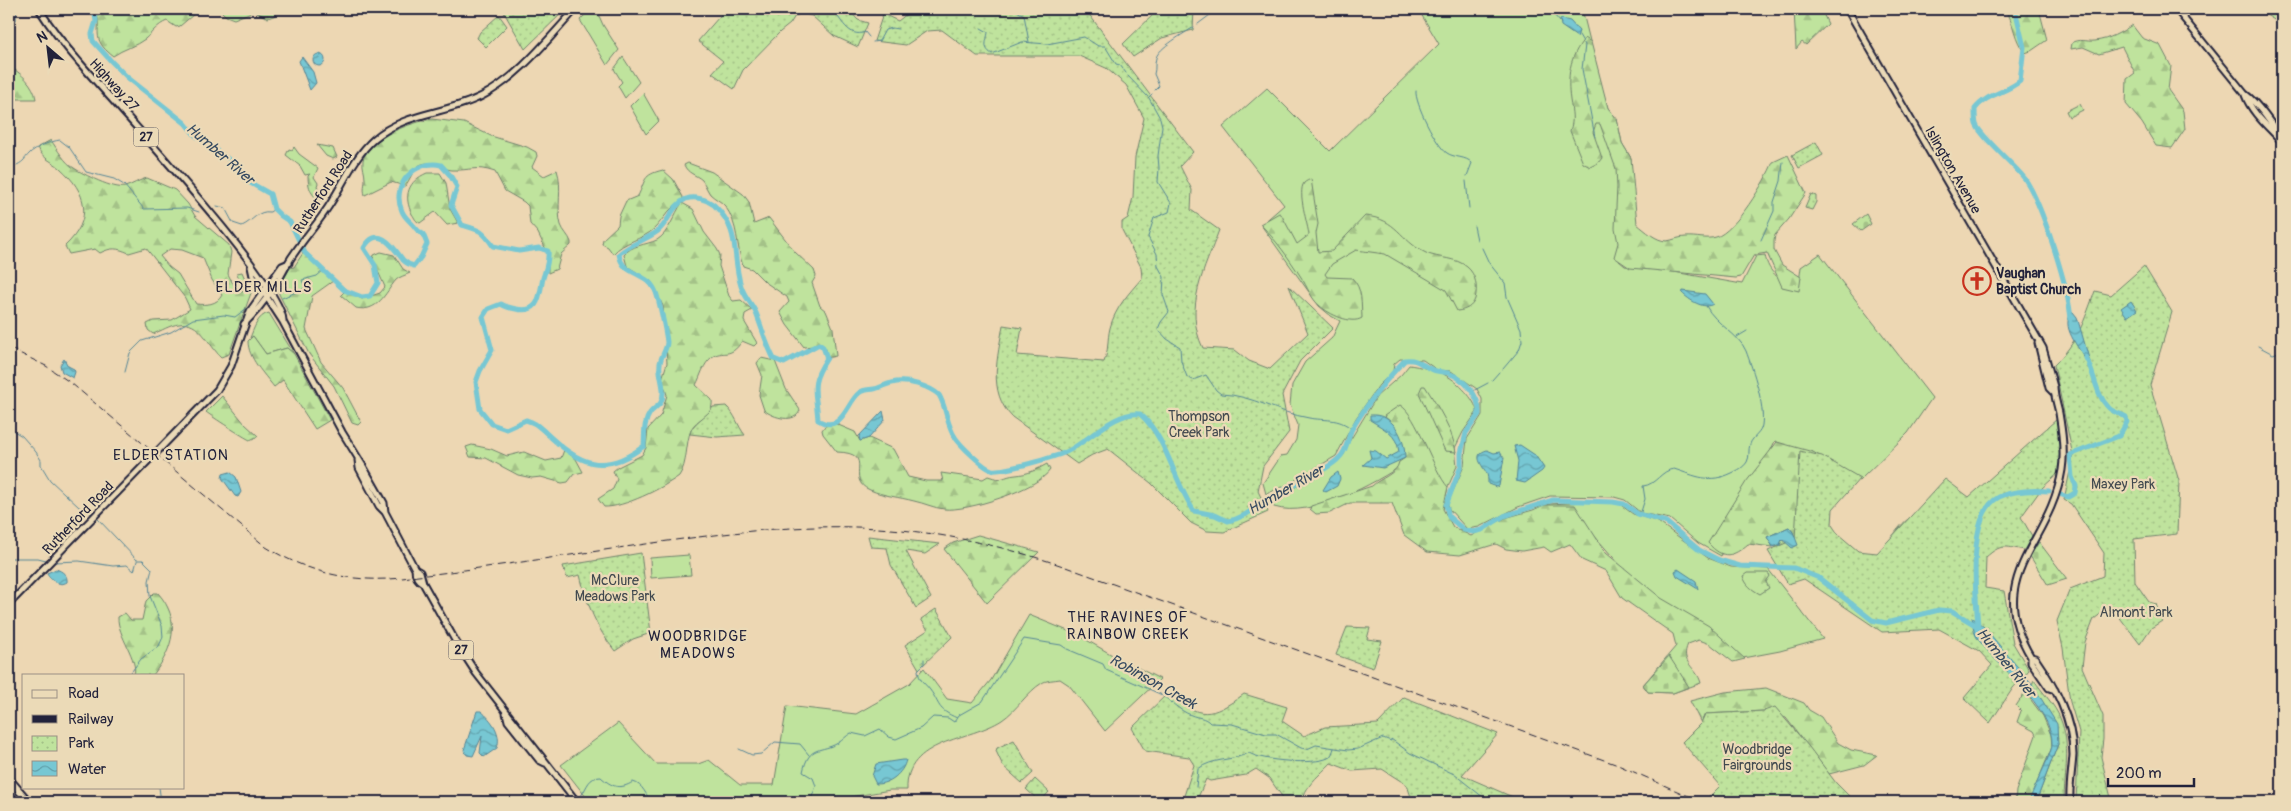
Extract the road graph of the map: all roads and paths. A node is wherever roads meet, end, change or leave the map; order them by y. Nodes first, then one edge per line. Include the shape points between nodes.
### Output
1 (38, 9) edge
2 (576, 9) edge
3 (1848, 9) edge
4 (2176, 9) edge
5 (2281, 141) edge
6 (266, 292) junction
7 (9, 604) edge
8 (9, 779) edge
9 (29, 802) edge
10 (577, 802) edge
11 (2070, 802) edge

1 - 6 main road, Highway 27 / 27 via 79,62 194,192
2 - 6 main road, Rutherford Road via 548,40 496,87 473,100 406,120 374,139 358,157 310,233 289,263 282,266
3 - 11 main road, Islington Avenue via 2038,343 2049,388 2054,393 2062,429 2062,470 2052,504 2020,568 2013,595 2016,626 2032,658 2055,690 2071,735
4 - 5 main road
6 - 7 main road, Rutherford Road via 250,311 231,366 217,390
6 - 10 main road, Highway 27 / 27 via 284,317 283,322 358,459 359,468 415,574 460,648 508,721
8 - 9 highway

